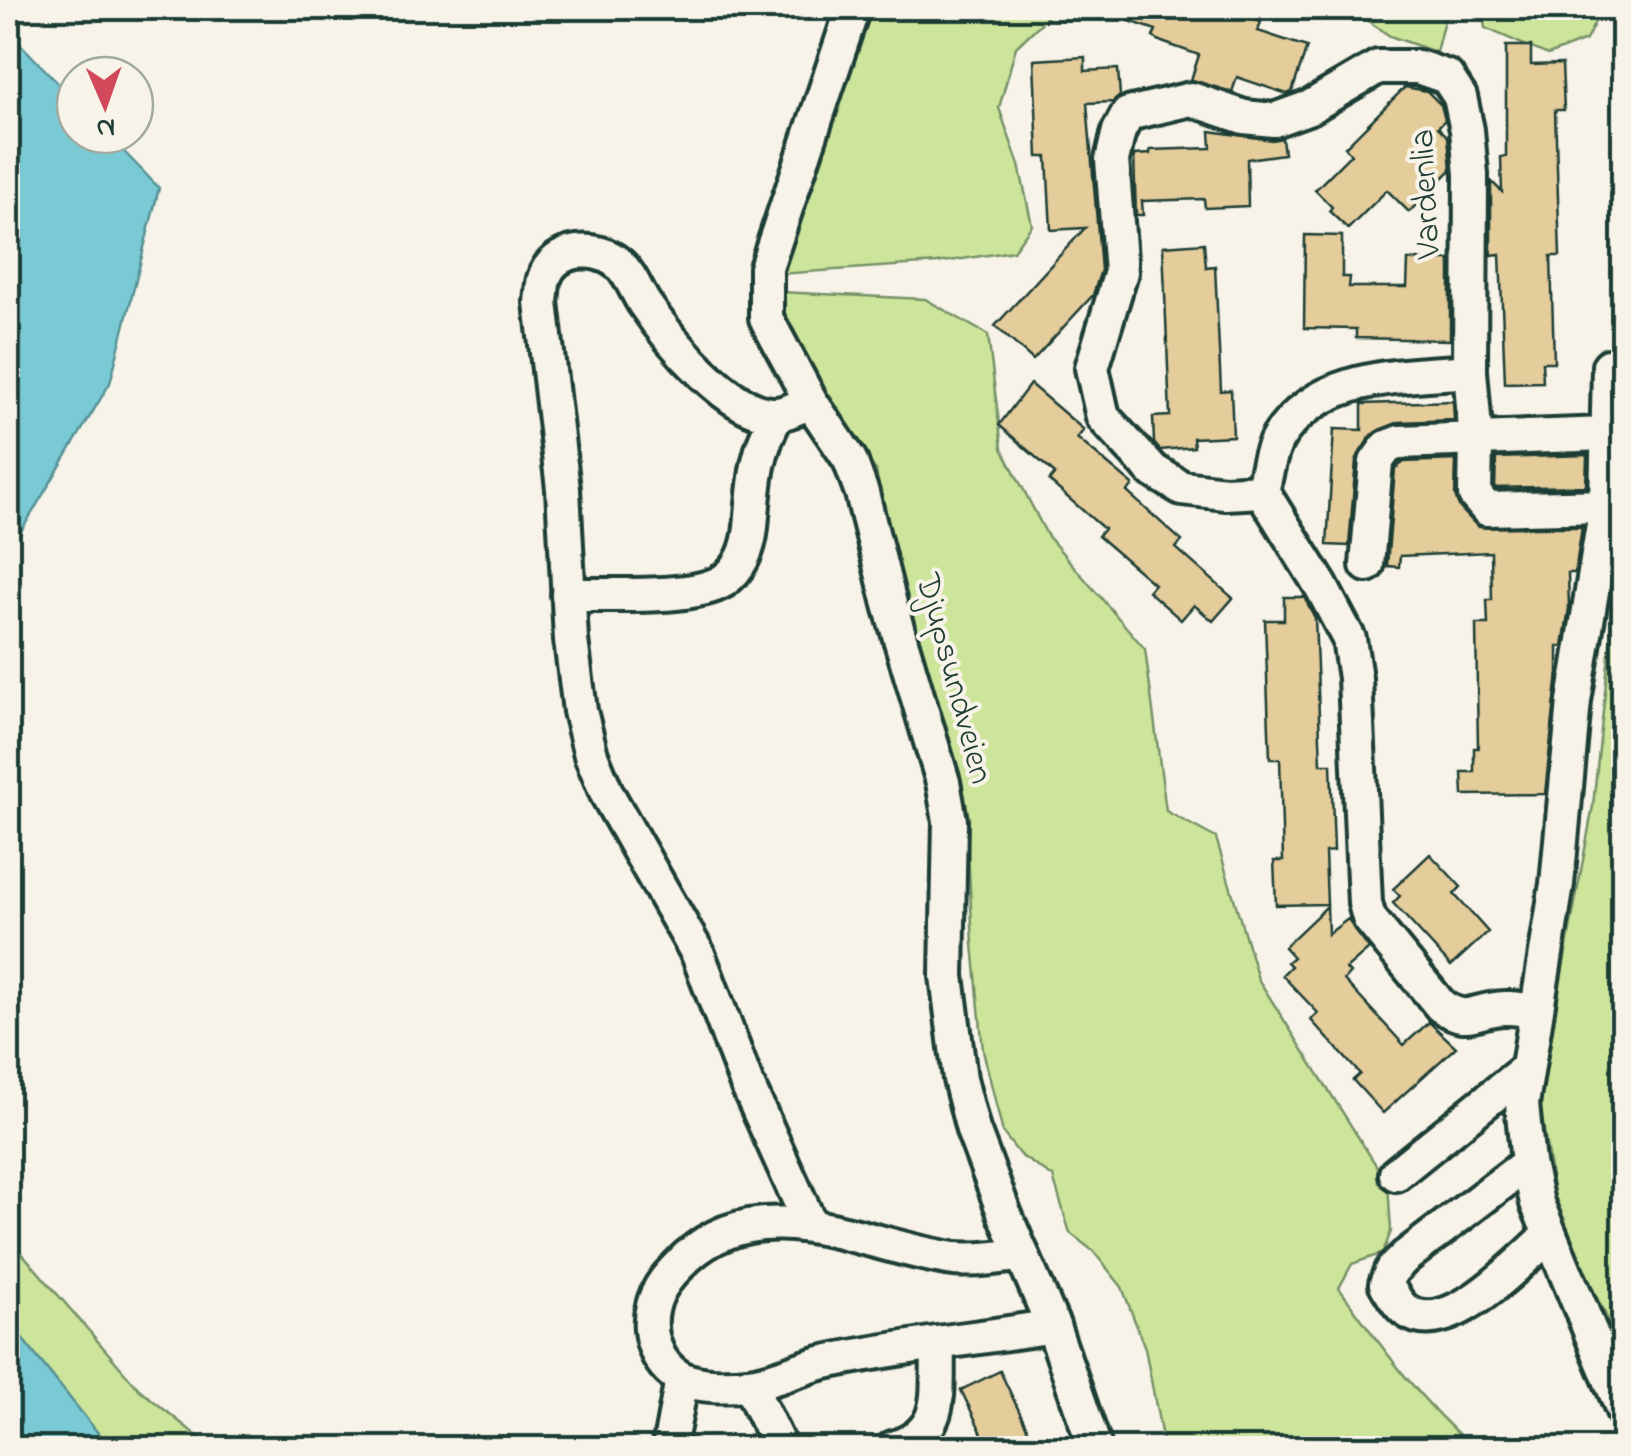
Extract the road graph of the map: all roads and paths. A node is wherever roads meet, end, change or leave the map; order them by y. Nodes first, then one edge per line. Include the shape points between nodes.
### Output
1 (853, 8) edge
2 (1609, 366) dead end
3 (1470, 371) junction
4 (812, 402) junction
5 (776, 415) junction
6 (1605, 434) junction
7 (1476, 441) junction
8 (1262, 491) junction
9 (1606, 506) junction
10 (1367, 564) dead end
11 (568, 595) junction
12 (1536, 1011) junction
13 (1525, 1070) junction
14 (1528, 1163) junction
15 (1396, 1174) dead end
16 (810, 1224) junction
17 (1550, 1235) junction
18 (1022, 1254) junction
19 (1053, 1326) junction
20 (938, 1345) junction
21 (682, 1379) junction
22 (749, 1384) junction
23 (1624, 1413) edge
24 (669, 1448) edge
25 (780, 1448) edge
26 (893, 1448) edge
27 (1095, 1448) edge

1 - 4 street, Djupsundveien via 766,268 766,318
2 - 6 street
3 - 7 street, Vardenlia
3 - 8 street via 1379,378 1318,397 1276,441
3 - 8 street, Vardenlia via 1472,174 1460,97 1447,77 1418,67 1378,67 1274,120 1191,98 1128,114 1112,160 1121,272 1092,368 1103,417 1152,470 1182,488
4 - 5 street
4 - 18 street, Djupsundveien via 856,477 939,765 950,821 947,976 960,1080
5 - 11 street via 761,444 750,533 734,572 690,592
5 - 11 street via 729,395 702,373 611,257 574,251 556,259 544,277 542,302
6 - 7 street
6 - 9 street
7 - 9 street, Vardenlia via 1475,494 1487,509
7 - 10 street via 1387,446 1376,462
8 - 12 street via 1348,639 1369,918 1457,1016 1497,1008
9 - 12 street via 1574,700 1562,850
11 - 16 street via 580,711 596,768 698,954
12 - 13 street
13 - 14 street
13 - 15 street
14 - 17 street
14 - 17 street via 1405,1257 1386,1284 1405,1310 1442,1317 1462,1310
16 - 18 street via 958,1259
16 - 21 street via 769,1222 732,1231 696,1250 666,1278 650,1327 654,1346
17 - 23 street
18 - 19 street, Djupsundveien
19 - 20 street
19 - 27 street, Djupsundveien
20 - 22 street via 819,1364
20 - 26 street via 932,1422 915,1442
21 - 22 street
21 - 24 street
22 - 25 street

